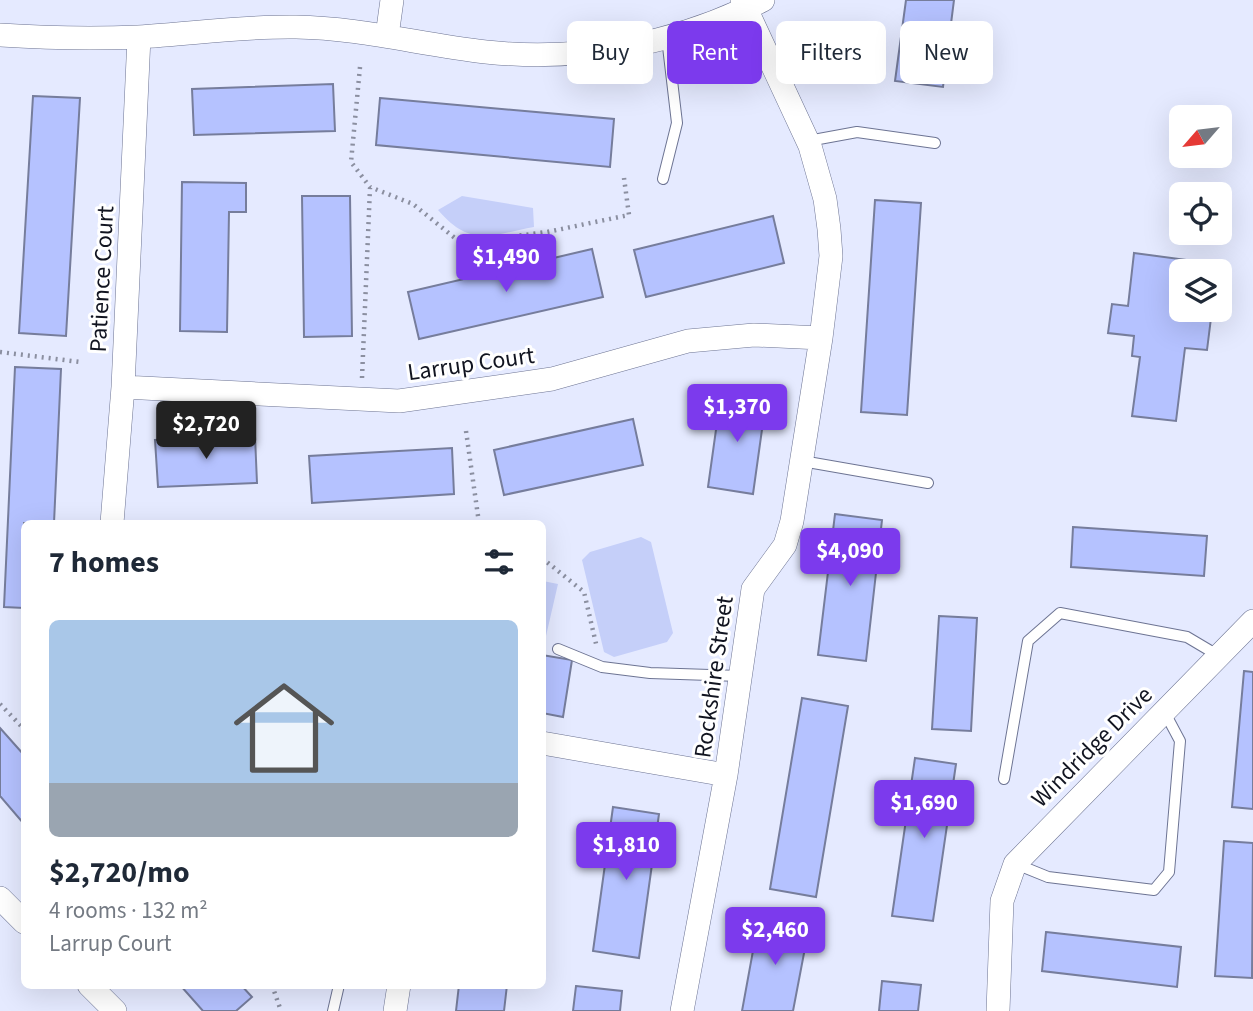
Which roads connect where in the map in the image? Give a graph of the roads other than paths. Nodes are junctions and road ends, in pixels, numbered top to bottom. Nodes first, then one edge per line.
1 (392, 0) edge
2 (750, 3) edge
3 (707, 21) edge
4 (0, 34) edge
5 (387, 36) junction
6 (139, 37) junction
7 (667, 38) edge
8 (672, 84) edge
9 (808, 141) junction
10 (935, 143) dead end
11 (663, 179) dead end
12 (821, 338) junction
13 (123, 387) junction
14 (802, 461) junction
15 (929, 483) dead end
16 (112, 520) edge
17 (1253, 621) edge
18 (558, 649) dead end
19 (1219, 656) junction
20 (740, 676) junction
21 (1164, 711) junction
22 (546, 744) edge
23 (726, 775) junction
24 (1004, 779) dead end
25 (1015, 864) junction
26 (0, 898) edge
27 (21, 919) edge
28 (93, 989) edge
29 (337, 989) edge
30 (398, 989) edge
31 (115, 1011) edge
32 (333, 1011) edge
33 (395, 1011) edge
34 (682, 1011) edge
35 (998, 1011) edge

1 - 5 street
2 - 3 street
2 - 9 street, Rockshire Street
4 - 6 street
5 - 6 street
5 - 7 street
6 - 13 street, Patience Court
8 - 11 lane
9 - 10 lane
9 - 12 street, Rockshire Street
12 - 13 street, Larrup Court
12 - 14 street, Rockshire Street
13 - 16 street, Patience Court
14 - 15 lane
14 - 20 street, Rockshire Street
17 - 19 street, Windridge Drive
18 - 20 lane
19 - 21 street, Windridge Drive
19 - 24 lane
20 - 23 street, Rockshire Street
21 - 25 street, Windridge Drive
21 - 25 lane
22 - 23 street
23 - 34 street, Rockshire Street
25 - 35 street, Windridge Drive
26 - 27 street
28 - 31 street
29 - 32 lane
30 - 33 street

